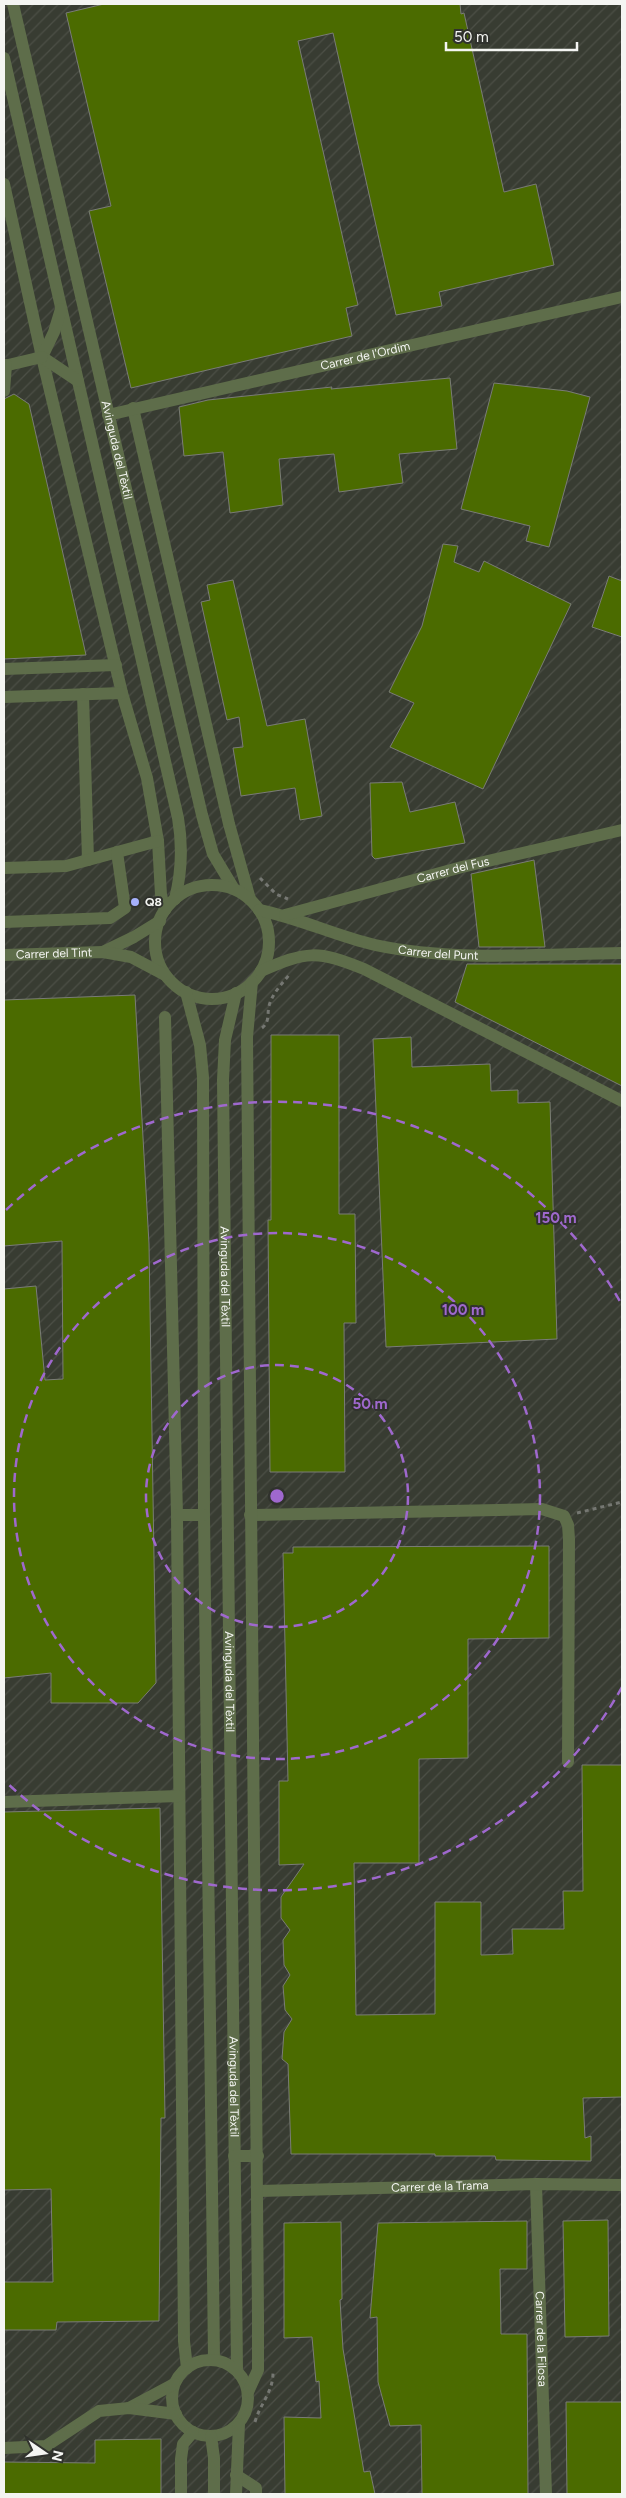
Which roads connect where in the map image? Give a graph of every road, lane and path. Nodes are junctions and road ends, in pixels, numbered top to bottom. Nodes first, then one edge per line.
1 (13, 4) edge
2 (4, 58) edge
3 (4, 184) edge
4 (622, 297) edge
5 (62, 308) junction
6 (42, 357) junction
7 (5, 365) edge
8 (78, 381) junction
9 (4, 391) edge
10 (133, 408) junction
11 (108, 415) junction
12 (116, 665) junction
13 (4, 669) edge
14 (122, 693) junction
15 (83, 694) junction
16 (4, 697) edge
17 (622, 830) edge
18 (158, 841) junction
19 (117, 852) junction
20 (88, 860) junction
21 (4, 868) edge
22 (234, 889) junction
23 (175, 899) junction
24 (250, 899) junction
25 (259, 910) junction
26 (163, 915) junction
27 (285, 915) junction
28 (4, 922) edge
29 (103, 952) junction
30 (622, 953) edge
31 (4, 956) edge
32 (261, 971) junction
33 (168, 977) junction
34 (252, 982) junction
35 (186, 992) junction
36 (236, 993) junction
37 (165, 1017) dead end
38 (622, 1100) edge
39 (622, 1502) edge
40 (176, 1515) junction
41 (204, 1515) junction
42 (250, 1515) junction
43 (564, 1516) junction
44 (568, 1762) dead end
45 (179, 1796) junction
46 (4, 1802) edge
47 (234, 2156) junction
48 (258, 2156) junction
49 (536, 2184) junction
50 (622, 2185) edge
51 (258, 2191) junction
52 (214, 2359) junction
53 (187, 2368) junction
54 (237, 2370) junction
55 (174, 2384) junction
56 (248, 2392) junction
57 (129, 2408) junction
58 (176, 2414) junction
59 (239, 2424) junction
60 (193, 2432) junction
61 (210, 2436) junction
62 (4, 2448) edge
63 (236, 2475) junction
64 (181, 2494) edge
65 (214, 2494) edge
66 (236, 2494) edge
67 (256, 2494) edge
68 (546, 2494) edge

1 - 11 street, Avinguda del Tèxtil
2 - 5 street, Avinguda del Tèxtil
3 - 6 street
4 - 10 street, Carrer de l'Ordim
5 - 6 street
5 - 8 street, Avinguda del Tèxtil
6 - 7 street
6 - 8 street
6 - 12 street
7 - 9 street
8 - 23 street, Avinguda del Tèxtil
10 - 11 street, Carrer de l'Ordim
10 - 24 street
11 - 22 street, Avinguda del Tèxtil
12 - 13 street
12 - 14 street
14 - 15 street
14 - 18 street
15 - 16 street
15 - 20 street
17 - 27 street, Carrer del Fus
18 - 19 street
18 - 26 street
19 - 20 street
19 - 28 street
20 - 21 street
22 - 23 street
22 - 24 street
23 - 26 street
24 - 25 street
25 - 27 street, Carrer del Punt
25 - 32 street
26 - 29 street
26 - 33 street
27 - 30 street, Carrer del Punt
29 - 31 street, Carrer del Tint
29 - 33 street
32 - 34 street
32 - 38 street
33 - 35 street
34 - 36 street
34 - 42 street
35 - 36 street
35 - 41 street, Avinguda del Tèxtil
36 - 47 street, Avinguda del Tèxtil
37 - 40 street
39 - 43 path
40 - 41 street
40 - 45 street
41 - 52 street, Avinguda del Tèxtil
42 - 43 street
42 - 48 street
43 - 44 street
45 - 46 street
45 - 53 street
47 - 48 street
47 - 54 street, Avinguda del Tèxtil
48 - 51 street
49 - 50 street, Carrer de la Trama
49 - 51 street, Carrer de la Trama
49 - 68 street, Carrer de la Filosa
51 - 56 street
52 - 53 street
52 - 54 street
53 - 55 street
54 - 56 street
55 - 57 street
55 - 58 street
56 - 59 street
57 - 58 street
57 - 62 street
58 - 60 street
59 - 61 street
59 - 63 street
60 - 61 street
60 - 64 street
61 - 65 street
63 - 66 street
63 - 67 street

